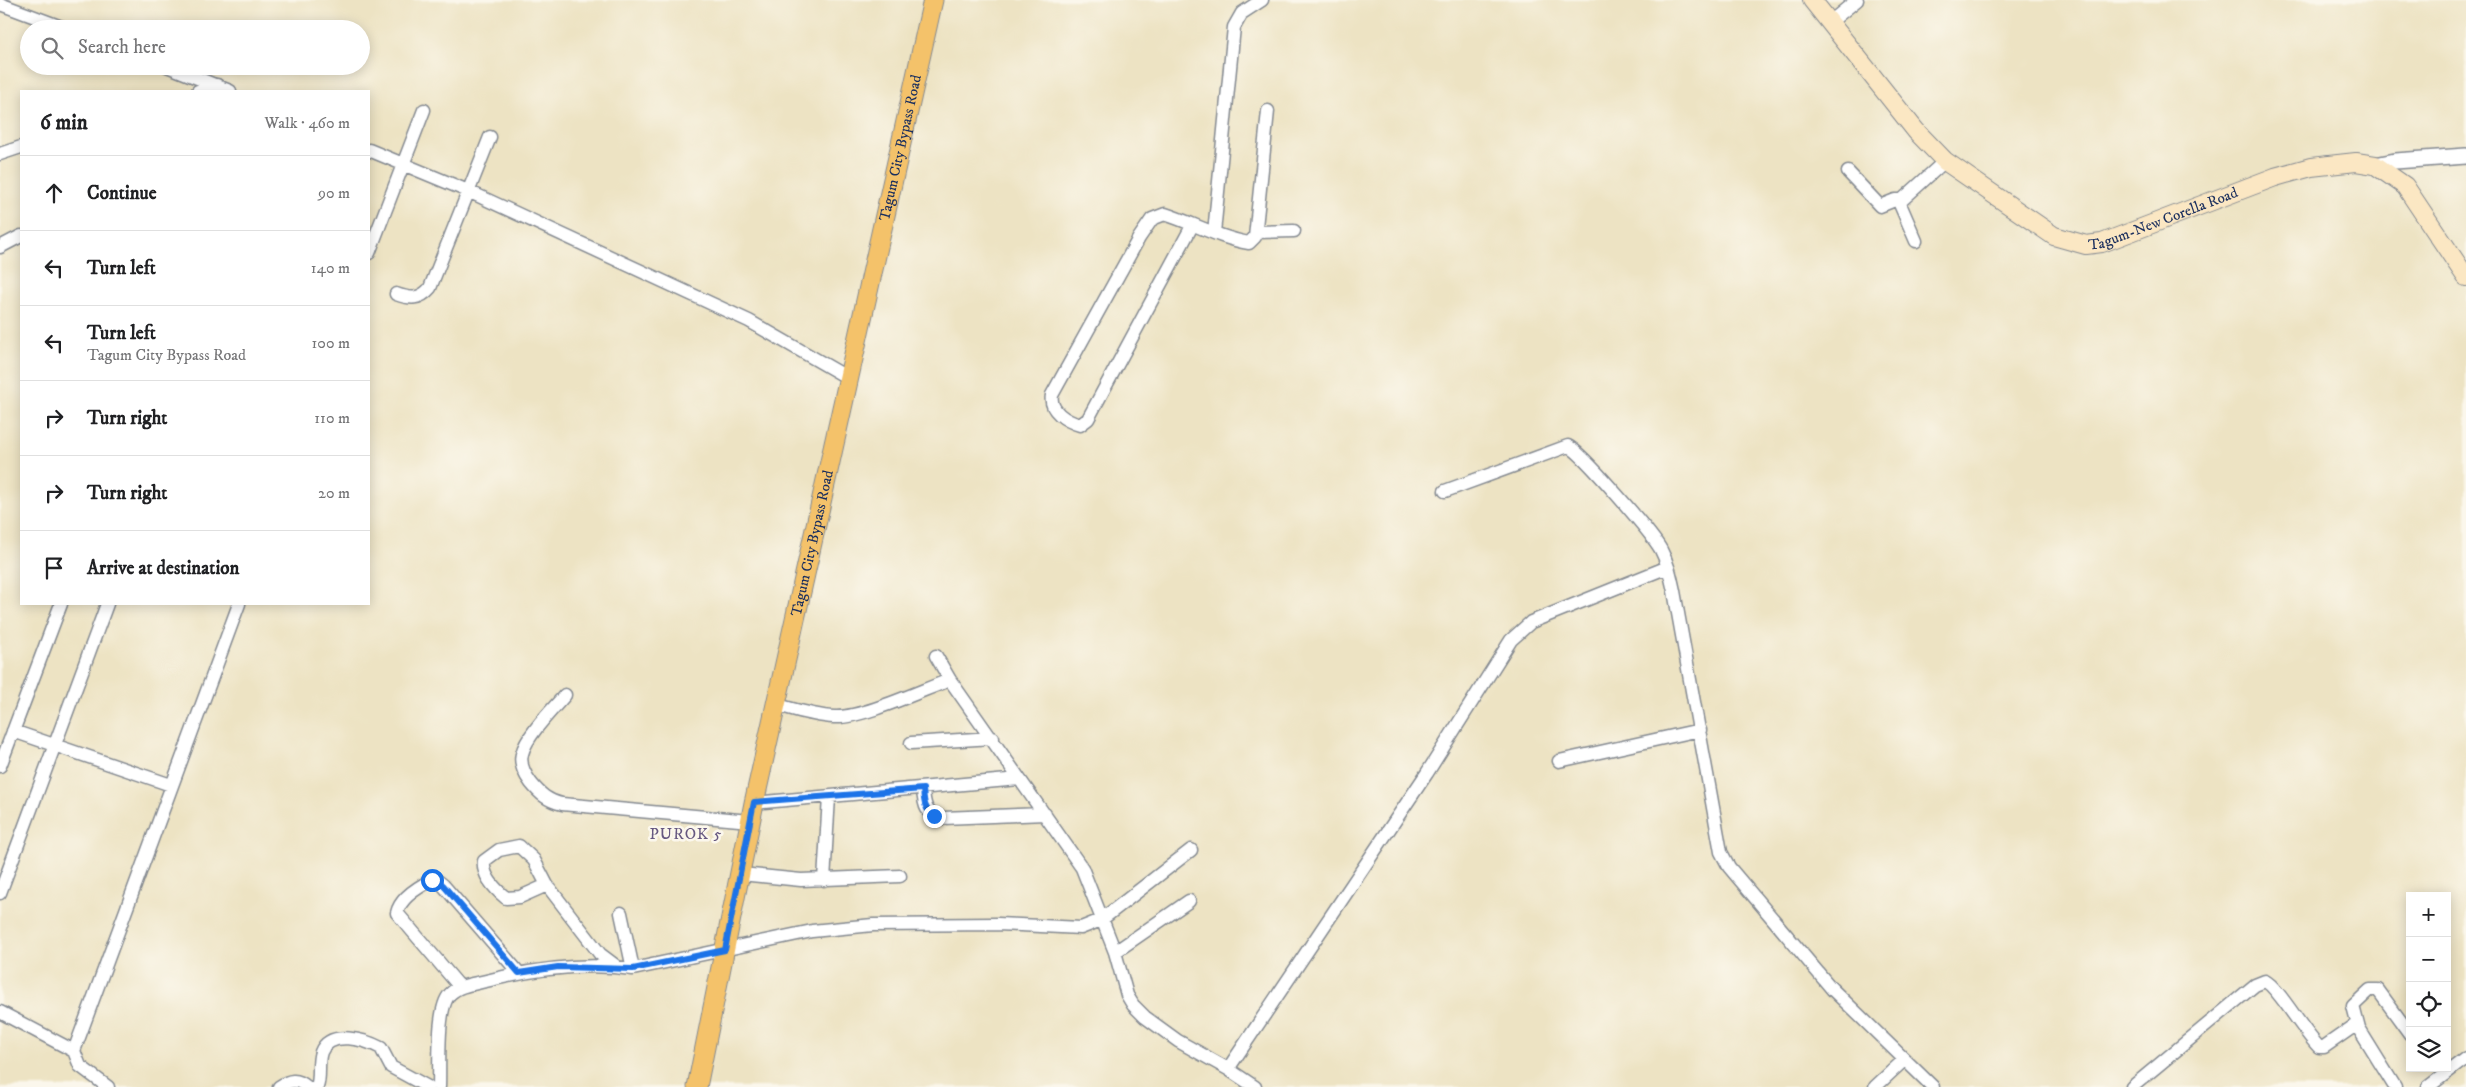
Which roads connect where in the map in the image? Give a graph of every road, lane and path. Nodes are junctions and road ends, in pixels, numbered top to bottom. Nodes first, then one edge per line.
1 (933, 0) edge
2 (1262, 0) edge
3 (1812, 0) edge
4 (1857, 0) edge
5 (0, 4) edge
6 (43, 20) edge
7 (1829, 22) junction
8 (190, 75) edge
9 (217, 85) junction
10 (201, 90) edge
11 (228, 90) edge
12 (424, 110) dead end
13 (1268, 110) dead end
14 (490, 137) dead end
15 (20, 147) edge
16 (370, 150) edge
17 (0, 154) edge
18 (2466, 156) edge
19 (1945, 161) junction
20 (402, 163) junction
21 (2375, 165) junction
22 (1848, 172) dead end
23 (468, 191) junction
24 (1902, 200) junction
25 (1192, 226) junction
26 (1294, 231) dead end
27 (1257, 232) junction
28 (1214, 233) junction
29 (20, 237) edge
30 (1916, 241) dead end
31 (0, 247) edge
32 (370, 249) edge
33 (2466, 277) edge
34 (396, 294) dead end
35 (850, 379) junction
36 (1446, 491) dead end
37 (1668, 567) junction
38 (60, 605) edge
39 (107, 605) edge
40 (239, 605) edge
41 (936, 656) dead end
42 (950, 680) junction
43 (565, 695) dead end
44 (778, 705) junction
45 (13, 730) junction
46 (1700, 730) junction
47 (993, 738) junction
48 (911, 743) dead end
49 (54, 746) junction
50 (1559, 761) dead end
51 (0, 766) edge
52 (1019, 779) junction
53 (171, 785) junction
54 (923, 789) junction
55 (829, 796) junction
56 (754, 802) junction
57 (1045, 814) junction
58 (750, 821) junction
59 (1191, 850) dead end
60 (741, 874) junction
61 (900, 876) dead end
62 (824, 880) junction
63 (547, 885) junction
64 (0, 893) edge
65 (1189, 901) dead end
66 (621, 913) dead end
67 (1102, 920) junction
68 (725, 950) junction
69 (1115, 952) junction
70 (616, 966) junction
71 (633, 969) junction
72 (519, 973) junction
73 (460, 987) junction
74 (0, 1012) edge
75 (2357, 1024) junction
76 (2406, 1028) edge
77 (74, 1051) junction
78 (2466, 1058) edge
79 (1904, 1060) junction
80 (2451, 1065) edge
81 (1228, 1069) junction
82 (2436, 1072) edge
83 (108, 1087) edge
84 (279, 1087) edge
85 (307, 1087) edge
86 (317, 1087) edge
87 (428, 1087) edge
88 (439, 1087) edge
89 (698, 1087) edge
90 (1255, 1087) edge
91 (1875, 1087) edge
92 (1933, 1087) edge
93 (2132, 1087) edge
94 (2395, 1087) edge
95 (2428, 1087) edge

1 - 35 main road, Tagum City Bypass Road
2 - 28 street
3 - 7 main road, Tagum-New Corella Road
4 - 7 street
5 - 6 street
7 - 19 main road, Tagum-New Corella Road
8 - 9 street
9 - 10 street
9 - 11 street
12 - 20 street
13 - 27 street
14 - 23 street
15 - 17 street
16 - 20 street
18 - 21 street
19 - 21 main road, Tagum-New Corella Road
19 - 24 street
20 - 23 street
20 - 32 street
21 - 33 main road, Tagum-New Corella Road
22 - 24 street
23 - 34 street
23 - 35 street
24 - 30 street
25 - 25 street
25 - 28 street
26 - 27 street
27 - 28 street
29 - 31 street
35 - 44 main road, Tagum City Bypass Road
36 - 37 street
37 - 46 street
37 - 81 street
38 - 45 street
39 - 49 street
40 - 53 street
41 - 42 street
42 - 44 street
42 - 47 street
43 - 58 street
44 - 56 main road, Tagum City Bypass Road
45 - 49 street
45 - 51 street
46 - 50 street
46 - 79 street
47 - 48 street
47 - 52 street
49 - 53 street
49 - 64 street
52 - 54 street
52 - 57 street
53 - 77 street
54 - 55 street
54 - 57 street
55 - 56 street
55 - 62 street
56 - 58 main road, Tagum City Bypass Road
57 - 67 street
58 - 60 main road, Tagum City Bypass Road
59 - 67 street
60 - 62 street
60 - 68 main road, Tagum City Bypass Road
61 - 62 street
63 - 63 street
63 - 70 street
65 - 69 street
66 - 71 street
67 - 68 street
67 - 69 street
68 - 71 street
68 - 89 main road, Tagum City Bypass Road
69 - 81 street
70 - 71 street
70 - 72 street
72 - 73 street
72 - 73 street
73 - 88 street
74 - 77 street
75 - 76 street
75 - 93 street
75 - 94 street
77 - 83 street
78 - 80 street
79 - 91 street
79 - 92 street
81 - 90 street
82 - 95 street
84 - 85 street
86 - 87 street

